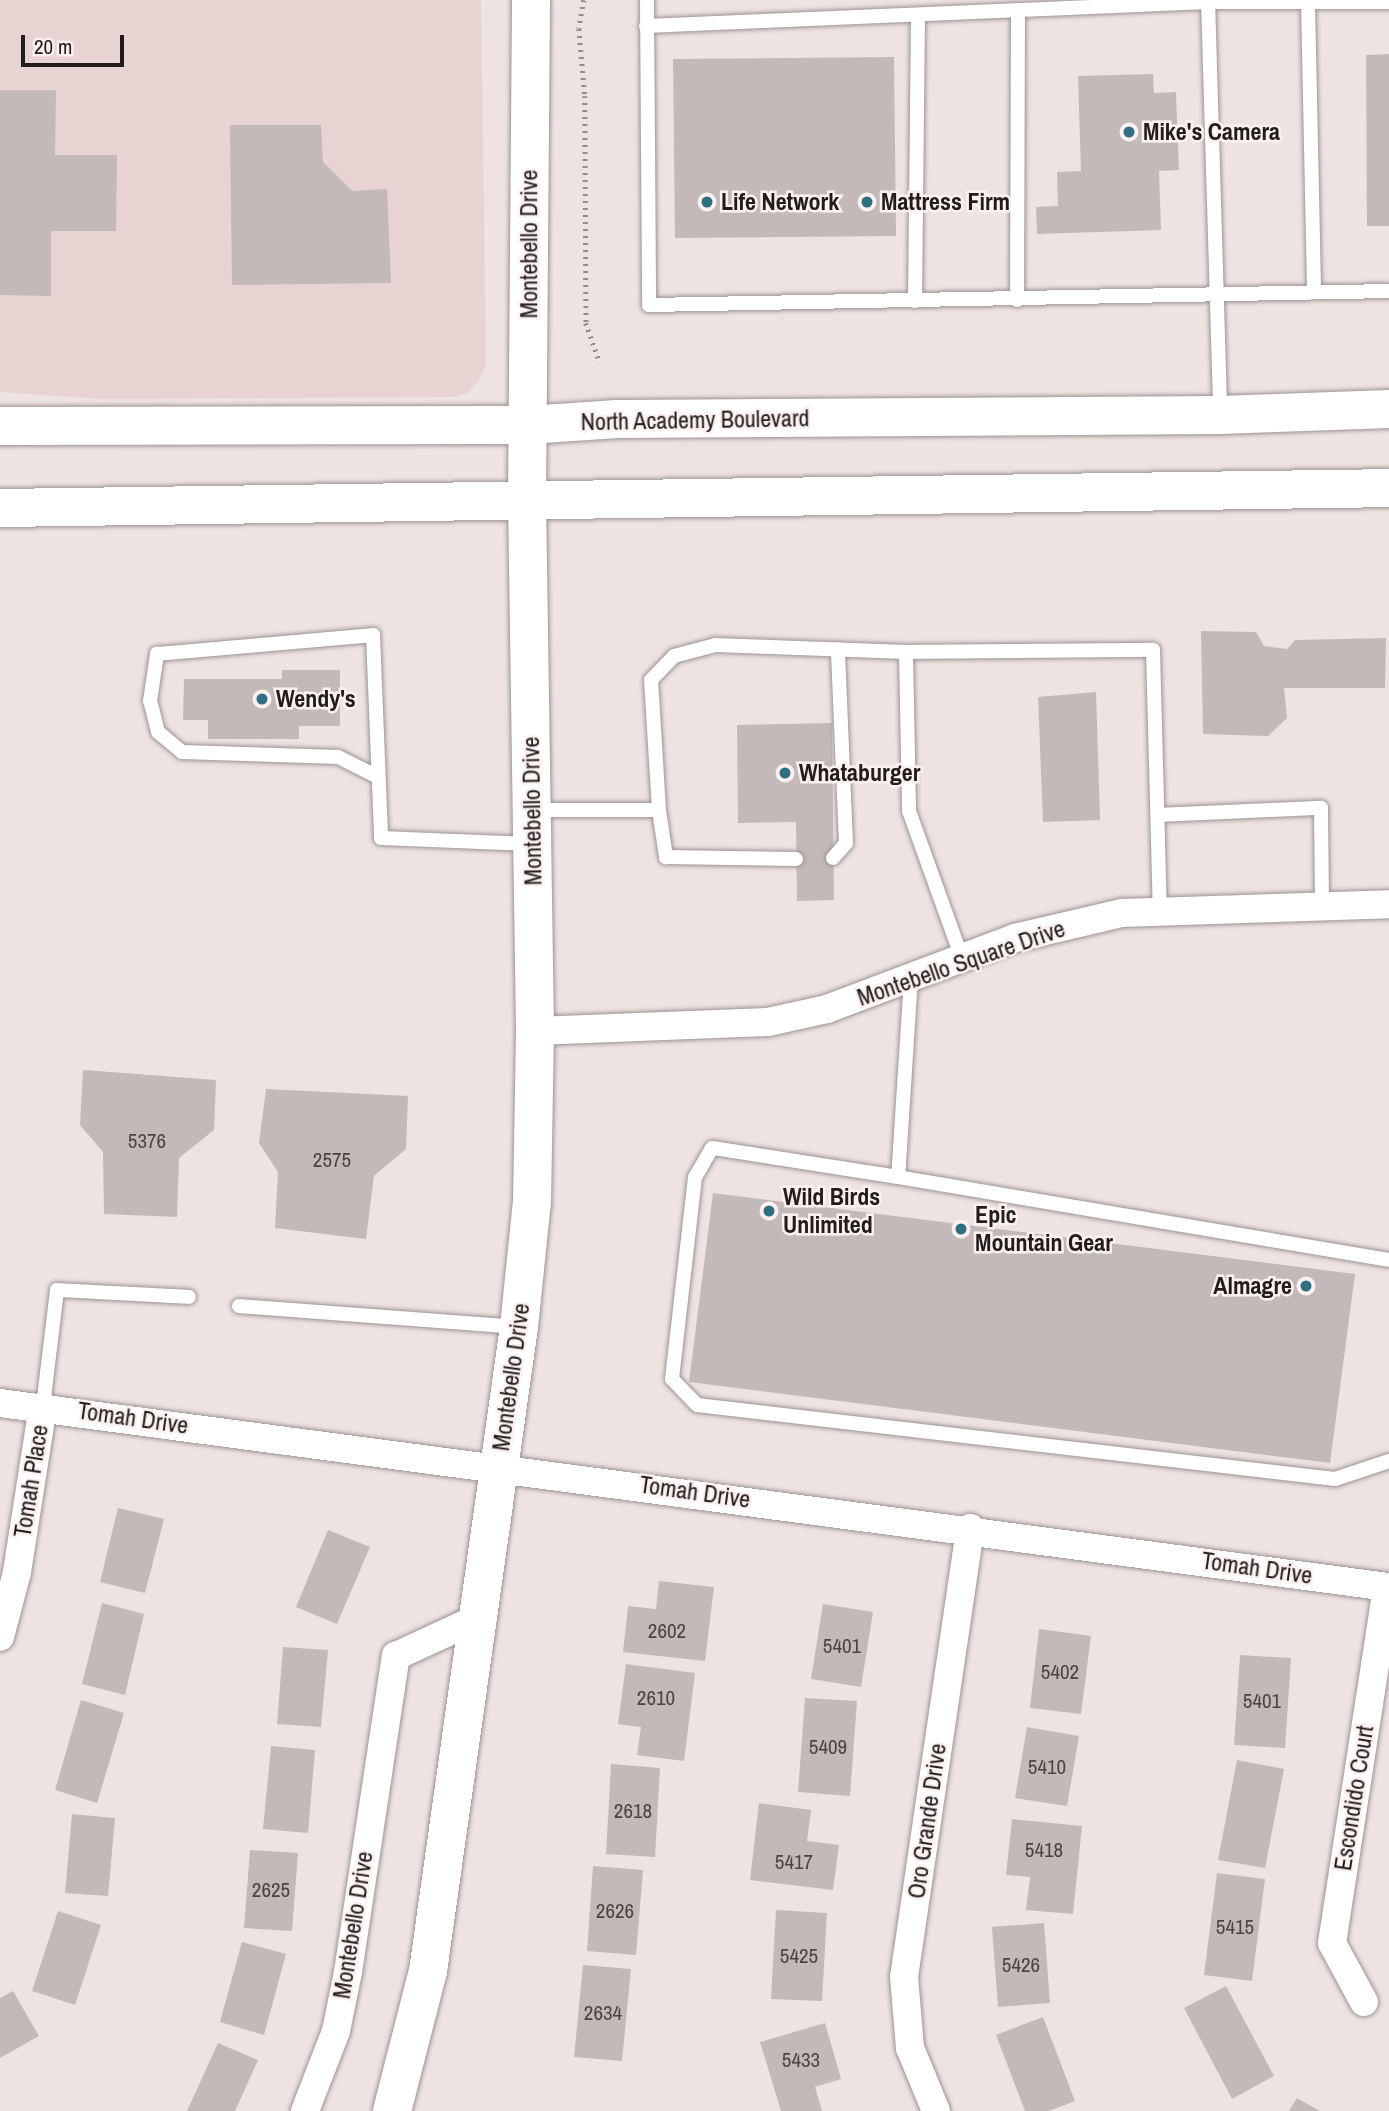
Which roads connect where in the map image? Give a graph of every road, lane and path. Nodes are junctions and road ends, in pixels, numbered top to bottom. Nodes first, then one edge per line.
1 (531, 0) edge
2 (584, 0) edge
3 (647, 0) edge
4 (1208, 1) edge
5 (1308, 2) junction
6 (1389, 2) edge
7 (1018, 10) junction
8 (918, 15) junction
9 (646, 26) junction
10 (1389, 291) edge
11 (1219, 292) junction
12 (1314, 292) junction
13 (1017, 300) junction
14 (915, 301) junction
15 (600, 363) dead end
16 (1389, 409) edge
17 (1220, 415) junction
18 (528, 425) junction
19 (0, 426) edge
20 (1389, 488) edge
21 (527, 500) junction
22 (0, 508) edge
23 (838, 649) junction
24 (906, 652) junction
25 (378, 777) junction
26 (659, 810) junction
27 (1158, 815) junction
28 (532, 827) junction
29 (834, 858) dead end
30 (796, 859) dead end
31 (1389, 904) edge
32 (1322, 906) junction
33 (1160, 912) junction
34 (962, 958) junction
35 (911, 978) junction
36 (535, 1031) junction
37 (898, 1177) junction
38 (1389, 1260) edge
39 (189, 1297) dead end
40 (239, 1306) dead end
41 (519, 1327) junction
42 (0, 1403) edge
43 (43, 1406) junction
44 (1389, 1461) edge
45 (497, 1466) junction
46 (970, 1528) junction
47 (1388, 1587) edge
48 (476, 1619) junction
49 (0, 1637) edge
50 (1364, 2002) dead end
51 (305, 2111) edge
52 (392, 2111) edge
53 (936, 2111) edge

1 - 18 main road, Montebello Drive
2 - 15 path
3 - 9 lane
4 - 5 lane
4 - 7 lane
4 - 11 lane
5 - 6 lane
5 - 12 lane
7 - 8 lane
7 - 13 lane
8 - 9 lane
8 - 14 lane
9 - 14 lane
10 - 12 lane
11 - 12 lane
11 - 13 lane
11 - 17 lane
13 - 14 lane
16 - 17 main road, North Academy Boulevard
17 - 18 main road, North Academy Boulevard
18 - 19 main road, North Academy Boulevard
18 - 21 main road, Montebello Drive
20 - 21 main road
21 - 22 main road
21 - 28 main road, Montebello Drive
23 - 24 lane
23 - 26 lane
23 - 29 lane
24 - 27 lane
24 - 34 lane
25 - 25 lane
25 - 28 lane
26 - 28 lane
26 - 30 lane
27 - 32 lane
27 - 33 lane
28 - 36 main road, Montebello Drive
31 - 32 street, Montebello Square Drive
32 - 33 street, Montebello Square Drive
33 - 34 street, Montebello Square Drive
34 - 35 street, Montebello Square Drive
35 - 36 street, Montebello Square Drive
35 - 37 lane
36 - 41 main road, Montebello Drive
37 - 38 lane
37 - 44 lane
39 - 43 lane
40 - 41 lane
41 - 45 main road, Montebello Drive
42 - 43 street, Tomah Drive
43 - 45 street, Tomah Drive
43 - 49 street, Tomah Place
45 - 46 street, Tomah Drive
45 - 48 main road, Montebello Drive
46 - 47 street, Tomah Drive
46 - 53 street, Oro Grande Drive
47 - 50 street, Escondido Court
48 - 51 street, Montebello Drive
48 - 52 main road, Montebello Drive

